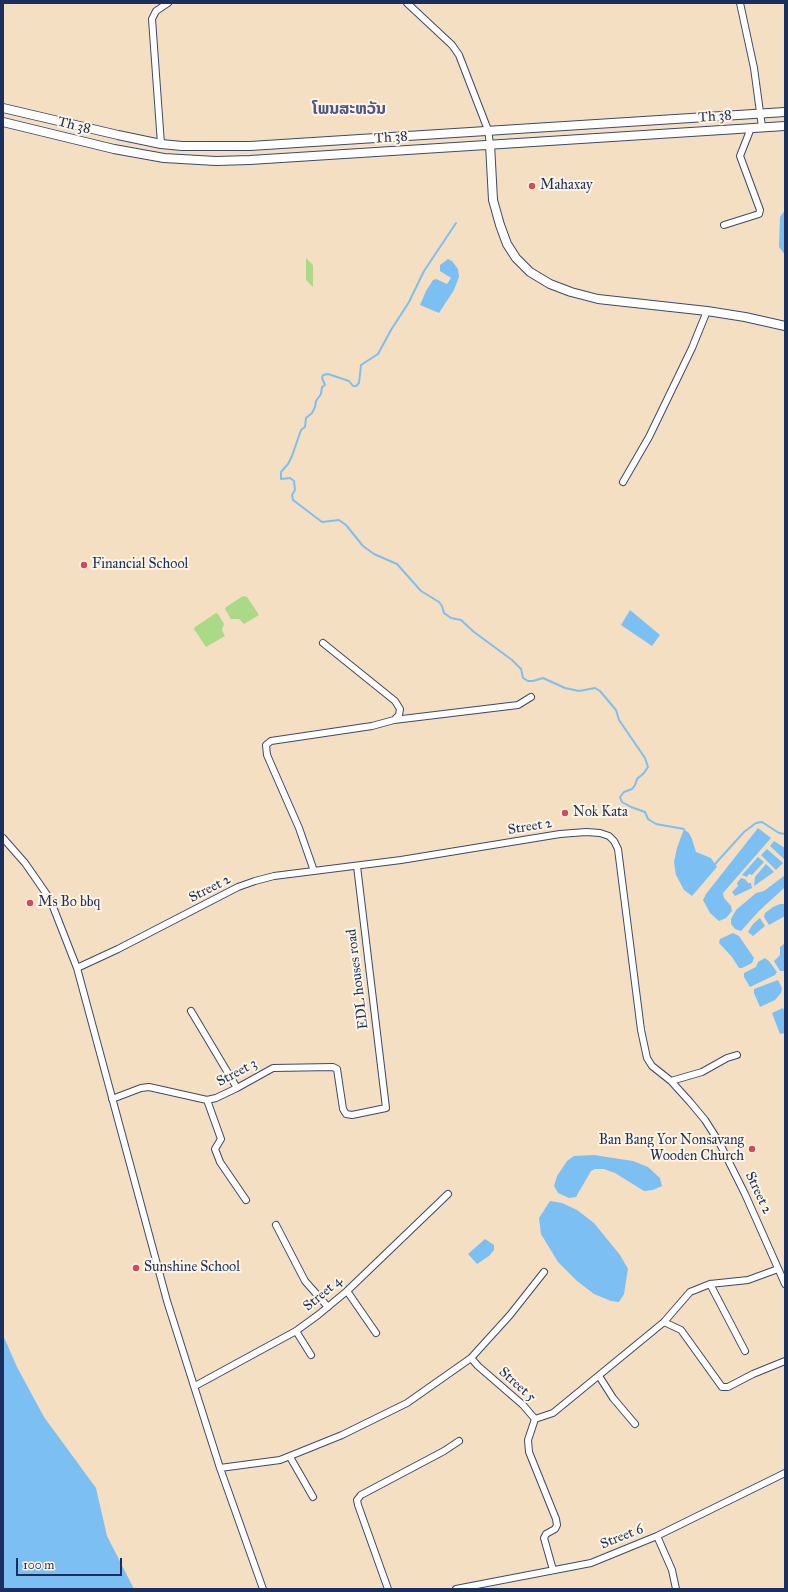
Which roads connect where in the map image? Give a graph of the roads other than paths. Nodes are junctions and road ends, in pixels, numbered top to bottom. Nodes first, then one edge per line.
1 (168, 3) edge
2 (407, 3) edge
3 (740, 3) edge
4 (3, 108) edge
5 (785, 112) edge
6 (760, 113) junction
7 (3, 122) edge
8 (785, 126) edge
9 (762, 127) junction
10 (751, 128) junction
11 (488, 130) junction
12 (161, 144) junction
13 (490, 144) junction
14 (182, 146) junction
15 (180, 160) junction
16 (724, 225) dead end
17 (707, 311) junction
18 (785, 326) edge
19 (623, 482) dead end
20 (323, 643) dead end
21 (531, 697) dead end
22 (394, 720) junction
23 (3, 838) edge
24 (357, 866) junction
25 (314, 870) junction
26 (78, 968) junction
27 (192, 1011) dead end
28 (737, 1055) dead end
29 (671, 1081) junction
30 (236, 1088) junction
31 (112, 1099) junction
32 (208, 1100) junction
33 (386, 1108) joint
34 (448, 1194) dead end
35 (246, 1200) dead end
36 (276, 1225) dead end
37 (778, 1269) junction
38 (544, 1272) dead end
39 (710, 1284) junction
40 (785, 1284) edge
41 (347, 1291) junction
42 (328, 1307) junction
43 (664, 1322) junction
44 (296, 1330) junction
45 (376, 1333) dead end
46 (745, 1351) dead end
47 (311, 1355) dead end
48 (471, 1358) junction
49 (785, 1361) edge
50 (599, 1376) junction
51 (195, 1386) junction
52 (536, 1419) junction
53 (635, 1424) dead end
54 (459, 1441) dead end
55 (290, 1456) junction
56 (220, 1468) junction
57 (785, 1473) edge
58 (313, 1497) dead end
59 (657, 1536) junction
60 (553, 1570) junction
61 (263, 1589) edge
62 (388, 1589) edge
63 (456, 1589) edge
64 (676, 1589) edge

1 - 12 street
2 - 11 street
3 - 6 street
4 - 12 street, Th 38
5 - 6 street, Th 38
6 - 9 street
6 - 11 street, Th 38
7 - 15 street, Th 38
8 - 9 street, Th 38
9 - 10 street, Th 38
10 - 13 street, Th 38
10 - 16 street
11 - 13 street
11 - 14 street, Th 38
12 - 14 street, Th 38
13 - 15 street, Th 38
13 - 17 street
14 - 15 street
17 - 18 street
17 - 19 street
20 - 22 street
21 - 22 street
22 - 25 street
23 - 26 street
24 - 25 street, Street 2
24 - 29 street, Street 2
24 - 33 street, EDL houses road
25 - 26 street, Street 2
26 - 31 street
27 - 30 street
28 - 29 street
29 - 37 street, Street 2
30 - 32 street, Street 3
30 - 33 street, Street 3
31 - 32 street, Street 3
31 - 51 street
32 - 35 street
34 - 41 street, Street 4
36 - 42 street
37 - 39 street, Street 5
37 - 40 street, Street 2
38 - 48 street
39 - 43 street, Street 5
39 - 46 street
41 - 42 street, Street 4
41 - 45 street
42 - 44 street, Street 4
43 - 49 street
43 - 50 street, Street 5
44 - 47 street
44 - 51 street, Street 4
48 - 52 street, Street 5
48 - 55 street
50 - 52 street, Street 5
50 - 53 street
51 - 56 street
52 - 60 street
54 - 62 street
55 - 56 street
55 - 58 street
56 - 61 street
57 - 59 street, Street 6
59 - 60 street, Street 6
59 - 64 street
60 - 63 street, Street 6

